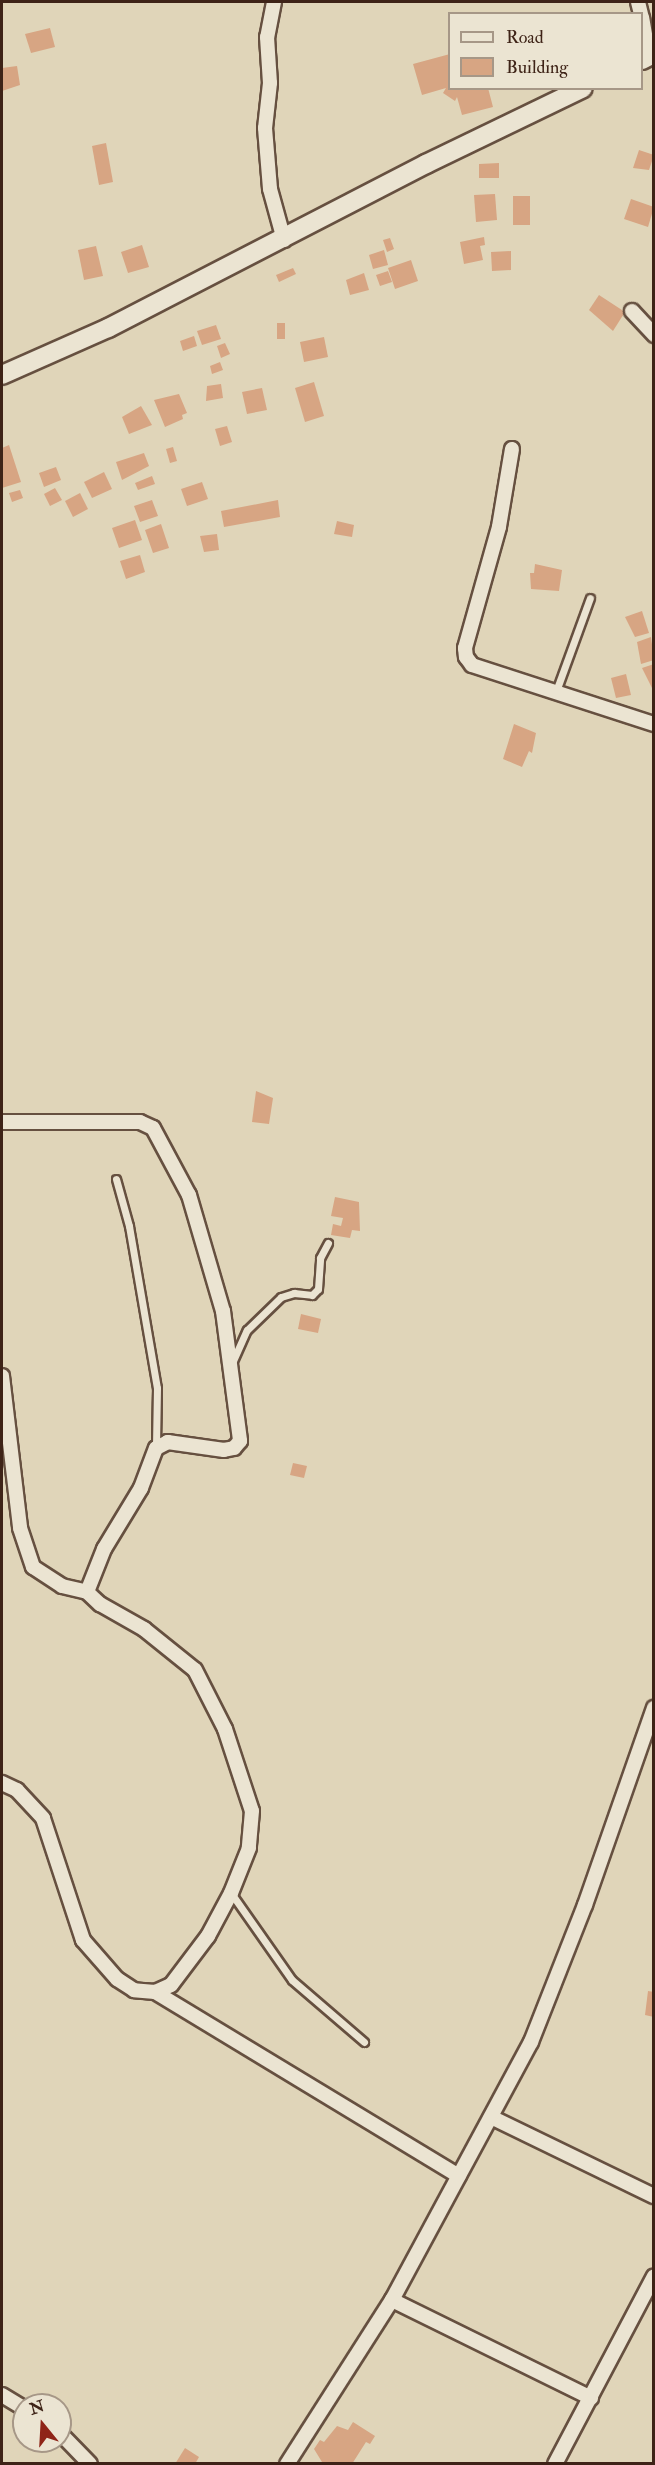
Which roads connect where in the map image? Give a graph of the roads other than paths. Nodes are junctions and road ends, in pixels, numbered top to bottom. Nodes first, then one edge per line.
1 (274, 2) edge
2 (643, 27) edge
3 (648, 57) edge
4 (579, 90) edge
5 (284, 240) junction
6 (632, 311) dead end
7 (654, 334) edge
8 (2, 375) edge
9 (512, 449) dead end
10 (590, 598) dead end
11 (555, 694) junction
12 (654, 724) edge
13 (2, 1122) edge
14 (116, 1179) dead end
15 (328, 1243) dead end
16 (232, 1363) junction
17 (2, 1376) edge
18 (156, 1448) junction
19 (87, 1592) junction
20 (654, 1708) edge
21 (2, 1783) edge
22 (231, 1893) junction
23 (155, 1992) junction
24 (364, 2042) dead end
25 (490, 2117) junction
26 (459, 2176) junction
27 (654, 2196) edge
28 (654, 2276) edge
29 (392, 2300) junction
30 (591, 2398) junction
31 (72, 2445) edge
32 (90, 2463) edge
33 (287, 2463) edge
34 (555, 2463) edge

1 - 5 street
2 - 3 street
4 - 5 street
5 - 8 street
6 - 7 street
9 - 11 street
10 - 11 lane
11 - 12 street
13 - 16 street
14 - 18 lane
15 - 16 lane
16 - 18 street
17 - 19 street
18 - 19 street
19 - 22 street
20 - 25 street
21 - 23 street
22 - 23 street
22 - 24 lane
23 - 26 street
25 - 26 street
25 - 27 street
26 - 29 street
28 - 30 street
29 - 30 street
29 - 33 street
30 - 34 street
31 - 32 street

